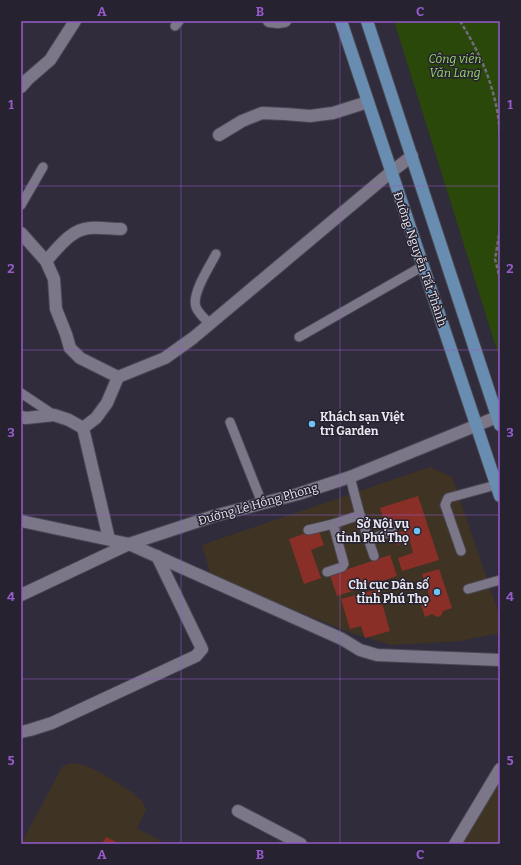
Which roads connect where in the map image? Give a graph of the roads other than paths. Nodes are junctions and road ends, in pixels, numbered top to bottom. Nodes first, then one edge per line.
1 (75, 21) edge
2 (269, 21) edge
3 (285, 21) edge
4 (341, 21) edge
5 (367, 21) edge
6 (21, 87) edge
7 (368, 102) junction
8 (219, 135) dead end
9 (412, 156) junction
10 (43, 167) dead end
11 (391, 172) junction
12 (21, 205) edge
13 (121, 229) dead end
14 (21, 233) edge
15 (216, 254) dead end
16 (46, 261) junction
17 (422, 266) junction
18 (210, 324) junction
19 (299, 337) dead end
20 (118, 377) junction
21 (21, 393) edge
22 (54, 415) junction
23 (21, 417) edge
24 (499, 421) edge
25 (230, 422) dead end
26 (476, 425) junction
27 (83, 428) junction
28 (350, 477) junction
29 (498, 490) edge
30 (262, 503) junction
31 (360, 515) junction
32 (21, 521) edge
33 (333, 524) junction
34 (308, 530) dead end
35 (392, 531) dead end
36 (109, 539) junction
37 (369, 540) junction
38 (129, 544) junction
39 (461, 551) dead end
40 (157, 556) junction
41 (374, 556) dead end
42 (327, 572) dead end
43 (500, 580) edge
44 (468, 589) dead end
45 (21, 595) edge
46 (500, 660) edge
47 (21, 732) edge
48 (500, 769) edge
49 (238, 811) dead end
50 (297, 843) edge
51 (455, 844) edge

1 - 6 street
2 - 3 street
4 - 7 main road, Đường Nguyễn Tất Thành
5 - 9 main road, Đường Nguyễn Tất Thành
7 - 8 street
7 - 11 main road, Đường Nguyễn Tất Thành
9 - 11 street
9 - 24 main road, Đường Nguyễn Tất Thành
10 - 12 lane
11 - 17 main road, Đường Nguyễn Tất Thành
11 - 18 street
13 - 16 street
14 - 16 street
15 - 18 lane
16 - 20 street
17 - 19 lane
17 - 26 main road, Đường Nguyễn Tất Thành
18 - 20 street
20 - 27 street
21 - 22 lane
22 - 23 street
22 - 27 street
24 - 26 street, Đường Lê Hồng Phong
25 - 30 lane
26 - 28 street, Đường Lê Hồng Phong
26 - 29 main road, Đường Nguyễn Tất Thành
27 - 36 street
28 - 30 street, Đường Lê Hồng Phong
28 - 31 lane
29 - 39 lane
30 - 38 street, Đường Lê Hồng Phong
31 - 33 lane
31 - 37 lane
32 - 36 street
33 - 34 lane
33 - 42 lane
35 - 37 lane
36 - 38 street
37 - 41 lane
38 - 40 street
38 - 45 street, Đường Lê Hồng Phong
40 - 46 street
40 - 47 street
43 - 44 lane
48 - 51 street
49 - 50 street

